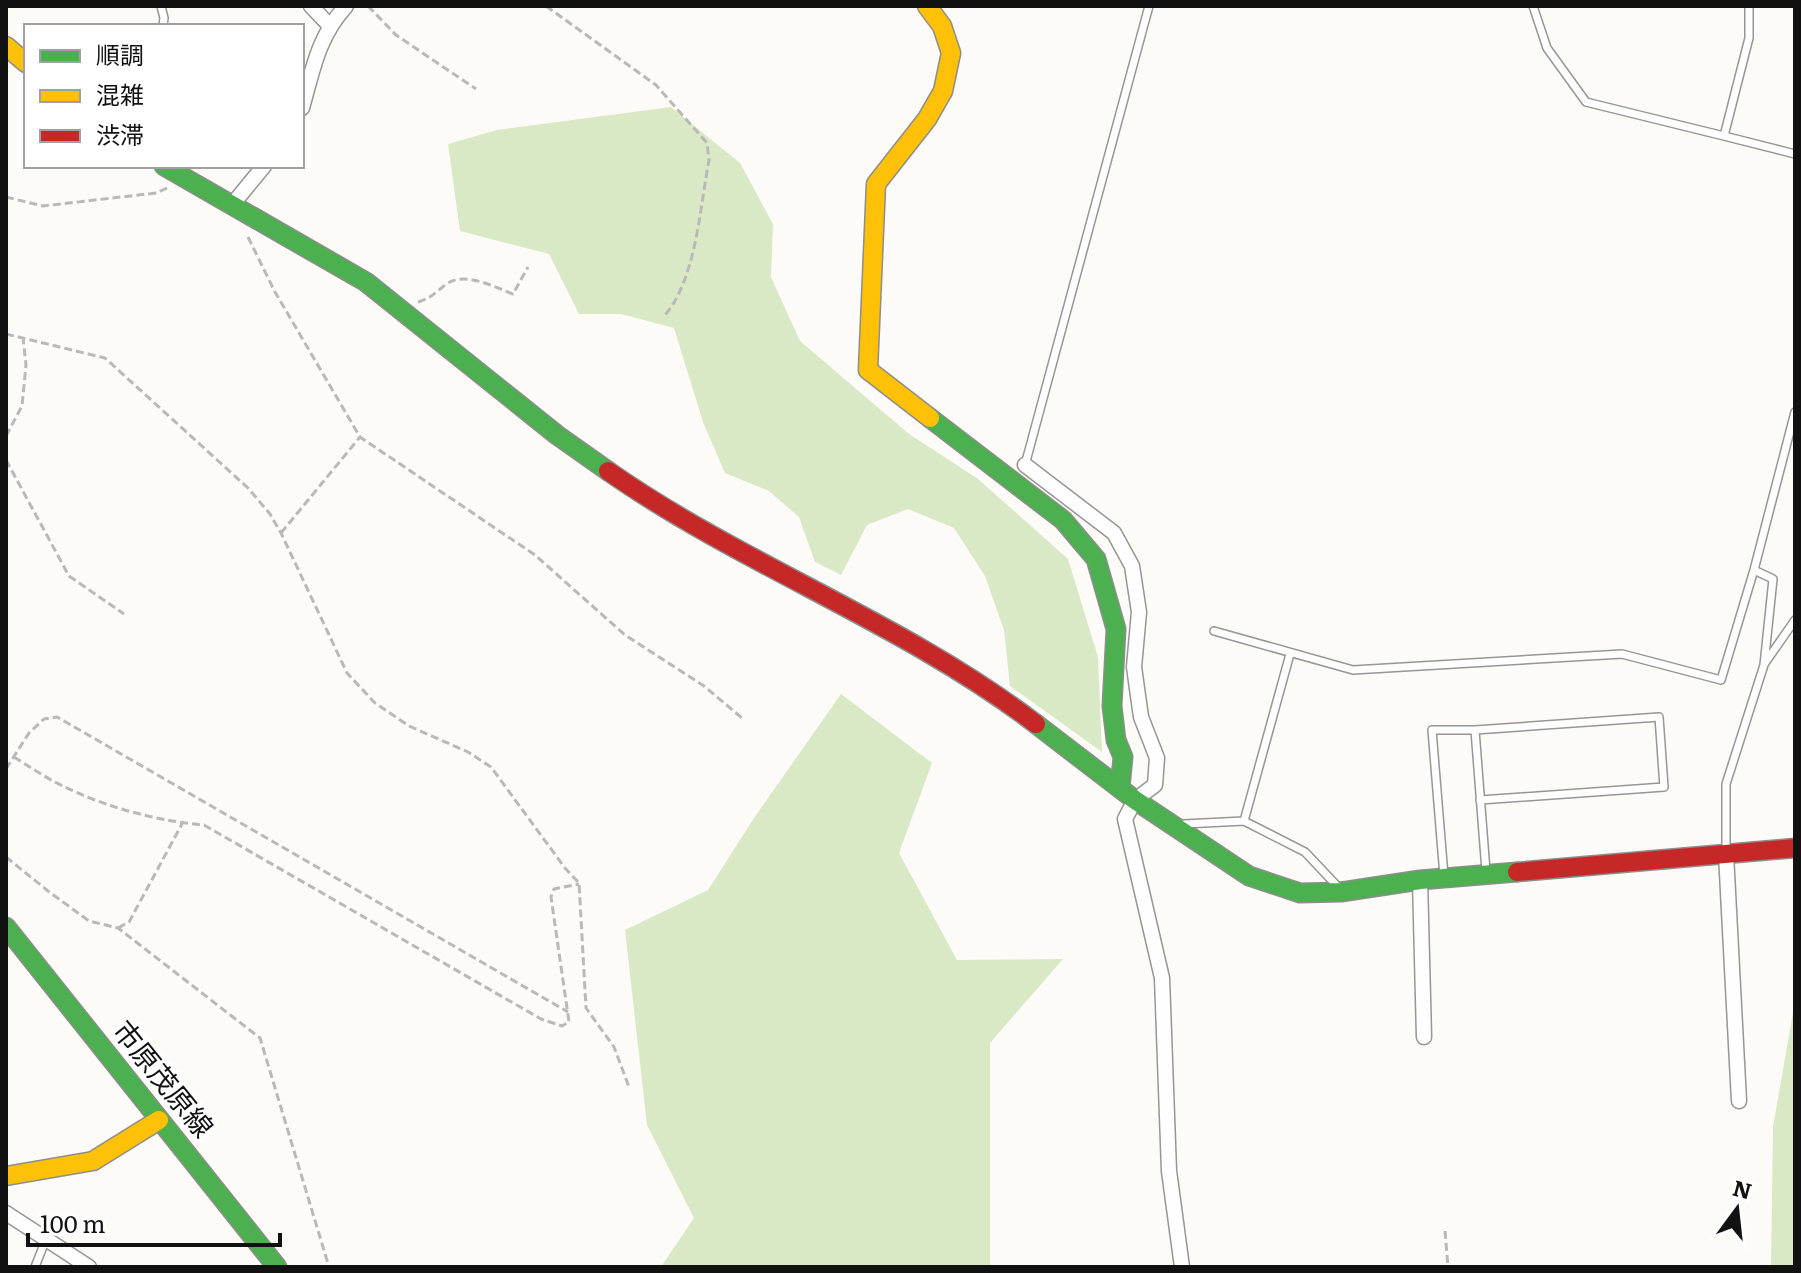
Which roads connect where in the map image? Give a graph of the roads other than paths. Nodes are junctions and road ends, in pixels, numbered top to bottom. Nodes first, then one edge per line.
1 (311, 6) edge
2 (346, 6) edge
3 (927, 6) edge
4 (1149, 6) edge
5 (1533, 6) edge
6 (1749, 6) edge
7 (329, 25) junction
8 (6, 46) edge
9 (24, 61) edge
10 (304, 101) edge
11 (1724, 136) junction
12 (1795, 154) edge
13 (167, 168) edge
14 (262, 168) edge
15 (232, 205) junction
16 (1795, 412) edge
17 (1025, 465) joint
18 (1754, 570) junction
19 (1795, 620) edge
20 (1214, 631) dead end
21 (1290, 654) junction
22 (1764, 665) junction
23 (1475, 730) junction
24 (1120, 788) junction
25 (1135, 800) junction
26 (1480, 800) junction
27 (1244, 821) junction
28 (1176, 825) junction
29 (1795, 848) edge
30 (1726, 854) junction
31 (1486, 875) junction
32 (1444, 878) junction
33 (1420, 880) junction
34 (1341, 892) junction
35 (6, 927) edge
36 (1424, 1037) dead end
37 (1739, 1101) dead end
38 (159, 1120) junction
39 (6, 1176) edge
40 (6, 1213) edge
41 (46, 1239) junction
42 (35, 1267) edge
43 (89, 1267) edge
44 (277, 1267) edge
45 (1182, 1267) edge

1 - 7 street
2 - 7 street
3 - 24 street
4 - 17 lane
5 - 11 lane
6 - 11 lane
7 - 10 street
8 - 9 street
11 - 12 lane
13 - 15 street
14 - 15 street
15 - 24 street
16 - 18 lane
17 - 25 street
18 - 21 lane
18 - 22 lane
19 - 22 lane
20 - 21 lane
21 - 27 lane
22 - 30 lane
23 - 26 lane
23 - 26 lane
23 - 32 lane
24 - 25 street
25 - 28 street
25 - 45 street
26 - 31 lane
27 - 28 lane
27 - 34 lane
28 - 34 street
29 - 30 street
30 - 31 street
30 - 37 street
31 - 32 street
32 - 33 street
33 - 34 street
33 - 36 street
35 - 38 street, 市原茂原線
38 - 39 street
38 - 44 street, 市原茂原線
40 - 41 street
41 - 42 lane
41 - 43 street

